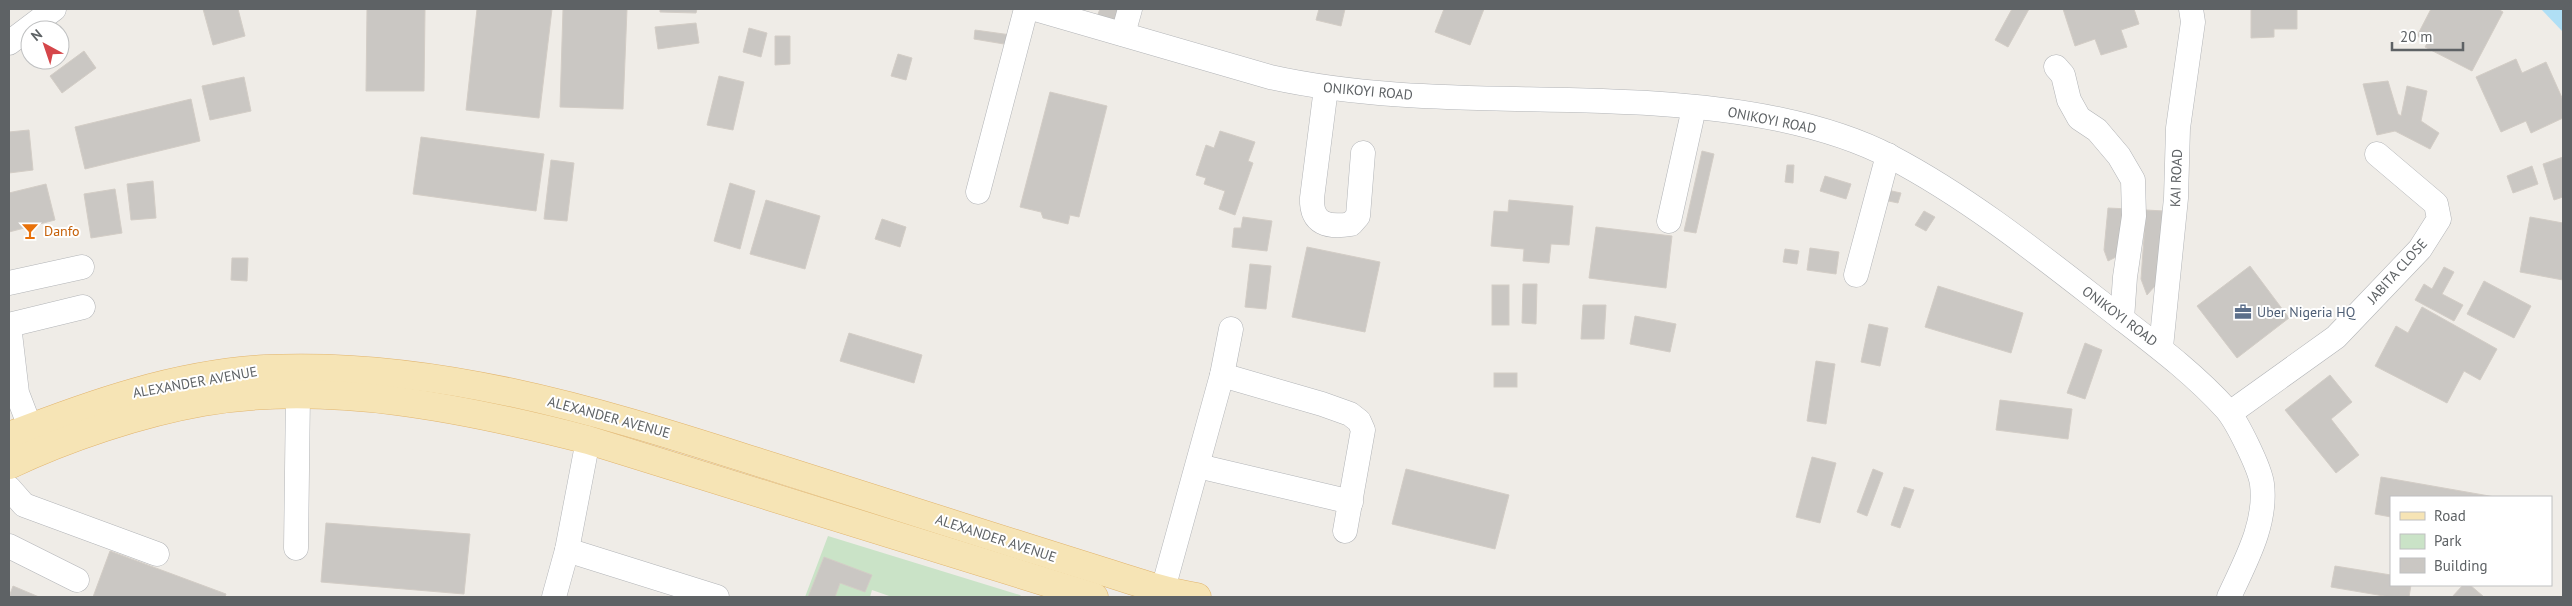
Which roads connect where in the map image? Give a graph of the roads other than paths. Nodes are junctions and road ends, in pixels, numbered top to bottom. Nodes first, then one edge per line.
1 (54, 9) edge
2 (1026, 9) edge
3 (1035, 9) edge
4 (1130, 9) edge
5 (2191, 9) edge
6 (1123, 34) junction
7 (9, 43) edge
8 (2056, 66) dead end
9 (1326, 88) junction
10 (1694, 108) junction
11 (1363, 153) dead end
12 (2377, 154) dead end
13 (1888, 155) junction
14 (978, 192) dead end
15 (1669, 221) dead end
16 (82, 267) dead end
17 (1856, 275) dead end
18 (9, 284) edge
19 (83, 307) dead end
20 (2122, 319) junction
21 (9, 324) edge
22 (1231, 329) dead end
23 (2161, 347) junction
24 (1222, 376) junction
25 (298, 394) junction
26 (2230, 413) junction
27 (20, 431) edge
28 (588, 440) junction
29 (9, 465) edge
30 (1198, 466) junction
31 (9, 488) edge
32 (1351, 502) junction
33 (1345, 531) dead end
34 (9, 546) edge
35 (296, 548) dead end
36 (567, 550) junction
37 (157, 554) dead end
38 (77, 580) dead end
39 (1163, 590) junction
40 (554, 597) edge
41 (717, 597) edge
42 (1094, 597) edge
43 (1197, 597) edge
44 (2229, 597) edge

1 - 7 street
2 - 14 street
3 - 6 street, ONIKOYI ROAD
4 - 6 street
5 - 23 street, KAI ROAD
6 - 9 street, ONIKOYI ROAD
8 - 20 street
9 - 10 street, ONIKOYI ROAD
9 - 11 street
10 - 13 street, ONIKOYI ROAD
10 - 15 street
12 - 26 street, JABITA CLOSE
13 - 17 street
13 - 20 street, ONIKOYI ROAD
16 - 18 street
19 - 21 street
20 - 23 street, ONIKOYI ROAD
21 - 27 street
22 - 24 street
23 - 26 street, ONIKOYI ROAD
24 - 30 street
24 - 32 street
25 - 28 main road, ALEXANDER AVENUE
25 - 29 main road, ALEXANDER AVENUE
25 - 35 street
26 - 44 street, ONIKOYI ROAD
27 - 39 main road, ALEXANDER AVENUE
28 - 36 street
28 - 42 main road, ALEXANDER AVENUE
30 - 32 street
30 - 39 street
31 - 37 street
32 - 33 street
34 - 38 street
36 - 40 street
36 - 41 street
39 - 43 main road, ALEXANDER AVENUE

